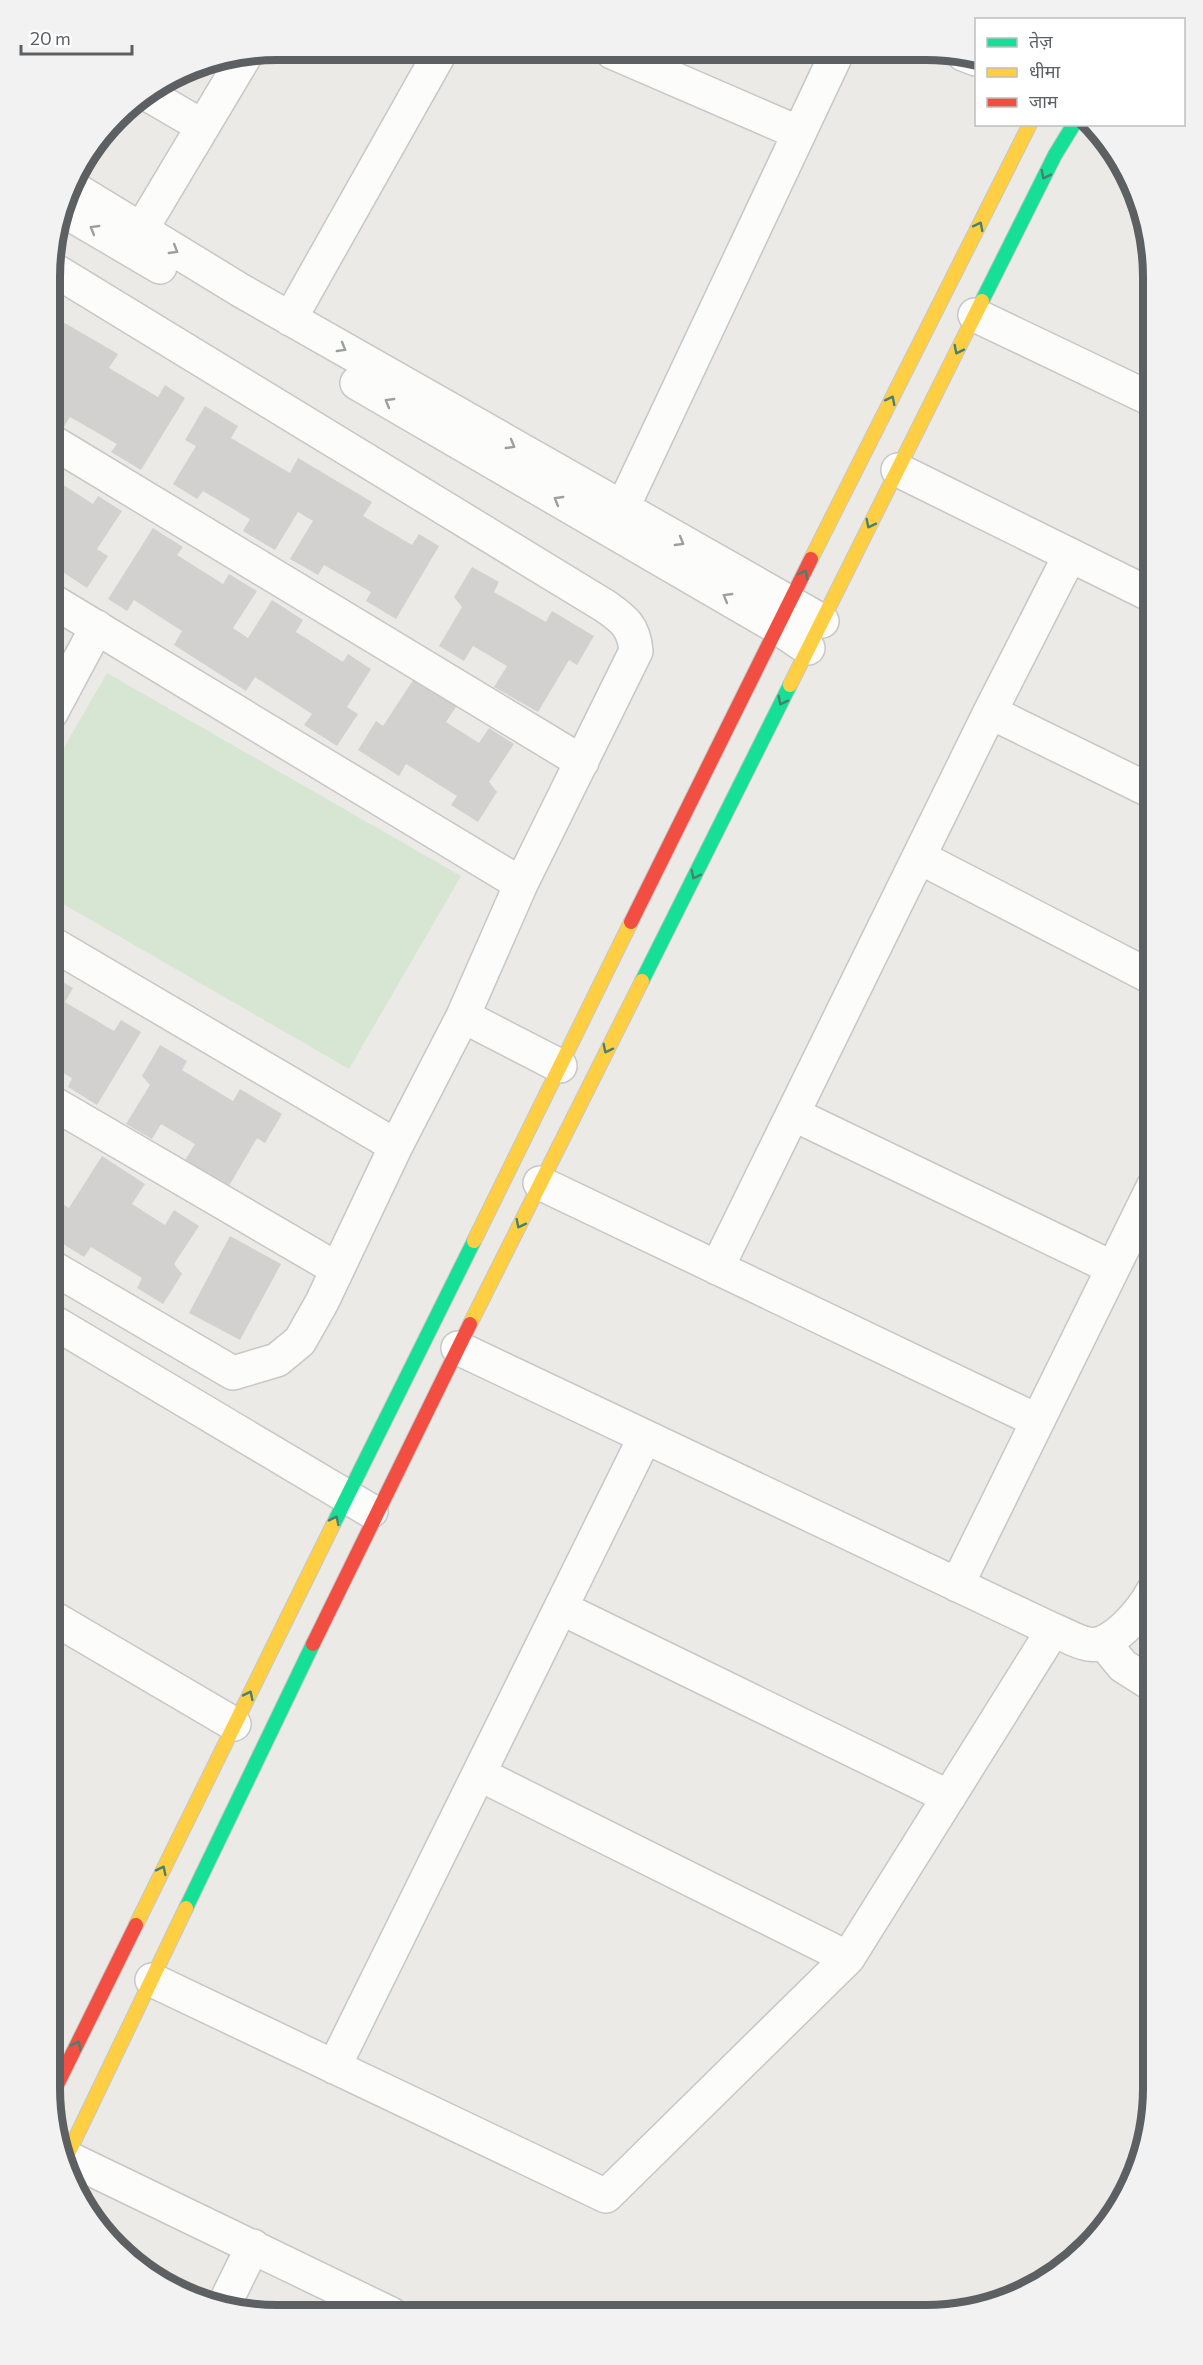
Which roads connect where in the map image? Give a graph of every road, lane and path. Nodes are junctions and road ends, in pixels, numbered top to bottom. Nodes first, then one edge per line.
1 (436, 60) edge
2 (630, 60) edge
3 (834, 60) edge
4 (241, 63) edge
5 (154, 98) edge
6 (202, 126) junction
7 (1029, 126) edge
8 (1073, 126) edge
9 (799, 133) junction
10 (78, 191) edge
11 (69, 213) edge
12 (141, 230) junction
13 (60, 274) edge
14 (975, 315) junction
15 (290, 319) junction
16 (1143, 395) edge
17 (60, 446) edge
18 (898, 470) junction
19 (622, 508) junction
20 (1070, 555) junction
21 (1143, 591) edge
22 (60, 605) edge
23 (783, 615) junction
24 (97, 627) junction
25 (815, 634) junction
26 (60, 696) edge
27 (990, 712) junction
28 (582, 762) junction
29 (1143, 787) edge
30 (919, 857) junction
31 (521, 884) junction
32 (60, 948) edge
33 (1143, 973) edge
34 (463, 1016) junction
35 (560, 1066) junction
36 (60, 1107) edge
37 (793, 1114) junction
38 (396, 1146) junction
39 (540, 1183) junction
40 (1143, 1207) edge
41 (717, 1268) junction
42 (1113, 1268) junction
43 (337, 1269) junction
44 (60, 1272) edge
45 (60, 1326) edge
46 (458, 1348) junction
47 (1038, 1421) junction
48 (645, 1437) junction
49 (347, 1497) junction
50 (375, 1513) junction
51 (957, 1585) junction
52 (1143, 1604) edge
53 (561, 1608) junction
54 (60, 1622) edge
55 (1053, 1630) junction
56 (1104, 1643) junction
57 (1143, 1679) edge
58 (234, 1724) junction
59 (479, 1774) junction
60 (949, 1797) junction
61 (848, 1958) junction
62 (152, 1980) junction
63 (334, 2067) junction
64 (60, 2079) edge
65 (69, 2151) edge
66 (74, 2165) edge
67 (253, 2246) junction
68 (227, 2299) edge
69 (373, 2305) edge

1 - 15 street
2 - 9 street
3 - 9 street
4 - 6 street
5 - 6 street
6 - 12 street
23 -> 7 street
8 -> 14 street
9 - 19 street
10 - 12 street
23 -> 11 street
12 -> 15 street
13 - 28 street
14 - 16 street
14 -> 18 street
15 -> 19 street
17 - 28 street
18 - 20 street
18 -> 25 street
19 -> 23 street
20 - 21 street
20 - 27 street
22 - 24 street
23 - 25 street
23 - 35 street
24 - 26 street
24 - 31 street
25 -> 39 street
27 - 29 street
27 - 30 street
28 - 31 street
30 - 33 street
30 - 37 street
31 - 34 street
32 - 38 street
34 - 35 street
34 - 38 street
35 - 49 street
36 - 43 street
37 - 41 street
37 - 42 street
38 - 43 street
39 - 41 street
39 -> 46 street
40 - 42 street
41 - 47 street
42 - 47 street
43 - 44 street
45 - 49 street
46 - 48 street
46 - 50 street
47 - 51 street
48 - 51 street
48 - 53 street
49 - 50 street
58 -> 49 street
50 - 62 street
51 - 55 street
52 - 56 street
53 - 59 street
53 - 60 street
54 - 58 street
55 - 56 street
55 - 60 street
56 - 57 street
64 -> 58 street
59 - 61 street
59 - 63 street
60 - 61 street
61 - 63 street
62 - 63 street
62 - 65 street
66 - 67 street
67 - 68 street
67 - 69 street

